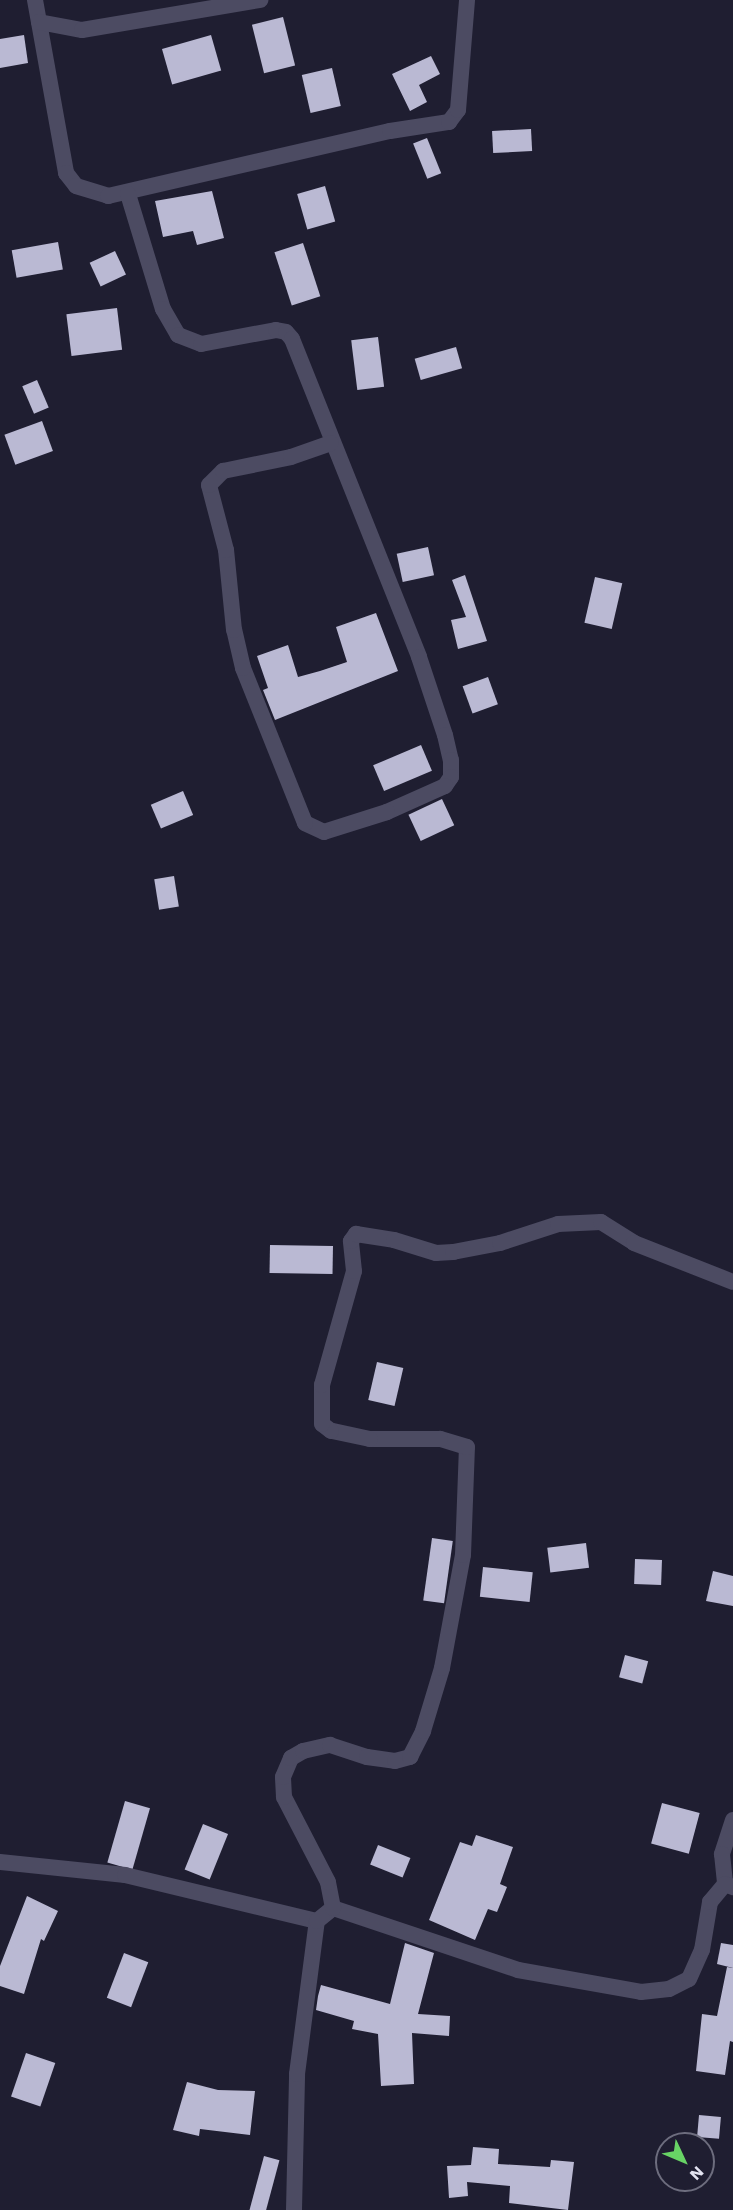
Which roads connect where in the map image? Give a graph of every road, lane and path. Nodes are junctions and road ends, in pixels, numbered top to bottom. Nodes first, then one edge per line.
1 (35, 0) edge
2 (260, 0) edge
3 (467, 0) edge
4 (39, 22) junction
5 (128, 194) junction
6 (331, 443) junction
7 (733, 1282) edge
8 (733, 1820) edge
9 (0, 1862) edge
10 (729, 1885) edge
11 (333, 1908) junction
12 (317, 1921) junction
13 (294, 2210) edge

1 - 4 street
2 - 4 street
3 - 5 street
4 - 5 street
5 - 6 street
6 - 6 street
7 - 11 street
8 - 10 street
9 - 12 street
10 - 11 street
11 - 12 street
12 - 13 street

